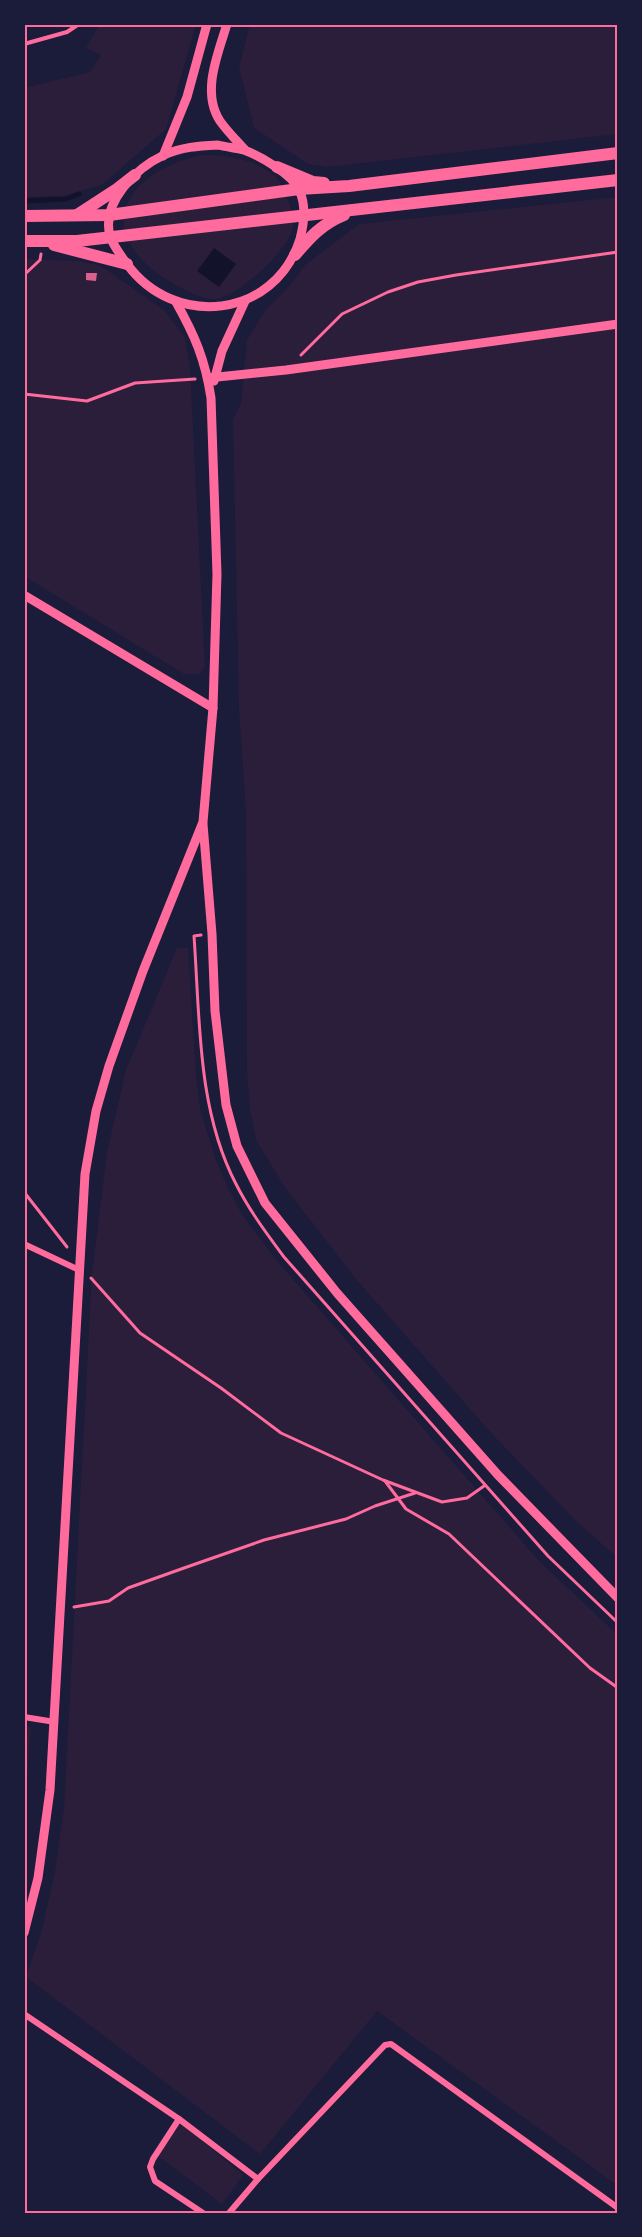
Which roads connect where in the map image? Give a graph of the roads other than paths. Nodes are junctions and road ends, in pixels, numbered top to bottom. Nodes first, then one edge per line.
1 (79, 24) edge
2 (207, 24) edge
3 (227, 24) edge
4 (24, 44) edge
5 (245, 150) junction
6 (618, 153) edge
7 (163, 156) junction
8 (277, 167) junction
9 (135, 175) junction
10 (618, 180) edge
11 (349, 186) junction
12 (299, 189) junction
13 (356, 210) junction
14 (109, 215) junction
15 (304, 215) junction
16 (24, 216) edge
17 (75, 217) junction
18 (110, 237) junction
19 (24, 241) edge
20 (41, 241) junction
21 (295, 255) junction
22 (127, 264) junction
23 (245, 301) junction
24 (176, 302) junction
25 (618, 324) edge
26 (211, 377) junction
27 (24, 595) edge
28 (213, 708) junction
29 (203, 822) junction
30 (24, 1244) edge
31 (79, 1268) junction
32 (618, 1598) edge
33 (24, 1717) edge
34 (55, 1722) junction
35 (24, 1933) edge
36 (24, 2014) edge
37 (179, 2119) junction
38 (258, 2179) junction
39 (618, 2208) edge
40 (204, 2213) edge
41 (229, 2213) edge

1 - 4 lane
2 - 7 street
3 - 5 street
5 - 7 street
5 - 8 street
6 - 11 highway
7 - 9 street
8 - 11 highway
8 - 12 street
9 - 14 street
9 - 17 highway
10 - 13 highway
11 - 12 highway
12 - 14 highway
12 - 15 street
13 - 15 highway
13 - 21 highway
14 - 17 highway
14 - 18 street
15 - 18 highway
15 - 21 street
16 - 17 highway
18 - 20 highway
18 - 22 street
19 - 20 highway
20 - 22 highway
21 - 23 street
22 - 24 street
23 - 24 street
23 - 26 street
24 - 26 street
25 - 26 street
26 - 28 street
27 - 28 street
28 - 29 street
29 - 31 street
29 - 32 street
30 - 31 street
31 - 34 street
33 - 34 street
34 - 35 street
36 - 37 street
37 - 38 street
37 - 40 street
38 - 39 street
38 - 41 street

